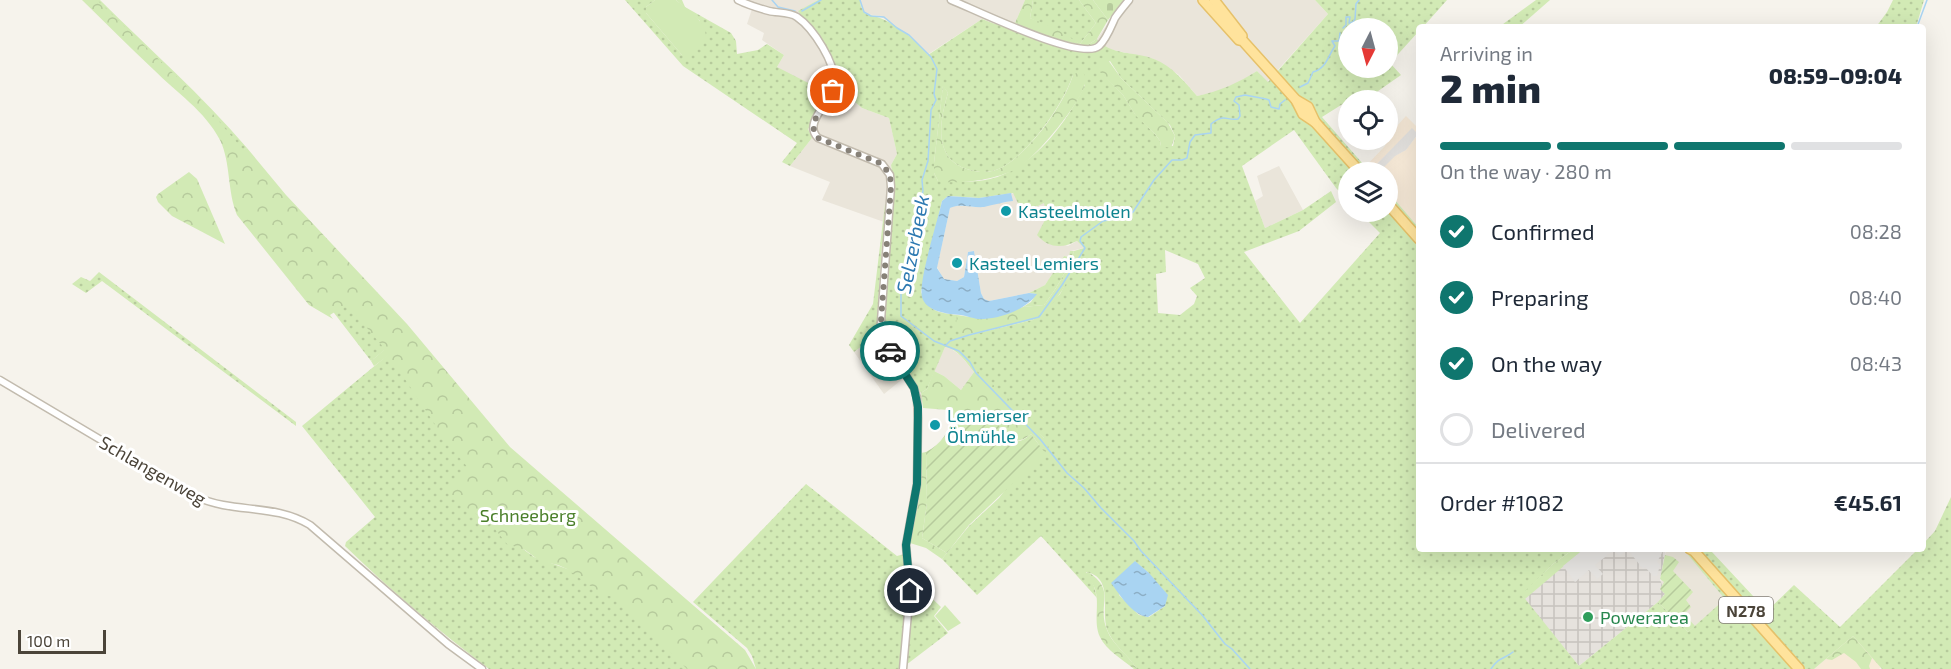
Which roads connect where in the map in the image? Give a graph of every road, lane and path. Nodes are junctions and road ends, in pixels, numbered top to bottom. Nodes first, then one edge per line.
1 (738, 0) edge
2 (951, 0) edge
3 (1129, 0) edge
4 (1203, 0) edge
5 (1214, 0) edge
6 (1244, 41) junction
7 (1351, 162) edge
8 (1398, 215) edge
9 (1416, 236) edge
10 (0, 380) edge
11 (1695, 552) edge
12 (482, 669) edge
13 (903, 669) edge
14 (1798, 669) edge

1 - 13 street
2 - 3 street
4 - 6 main road
5 - 6 main road
6 - 7 main road
8 - 9 main road
10 - 12 street, Schlangenweg
11 - 14 main road, N278

